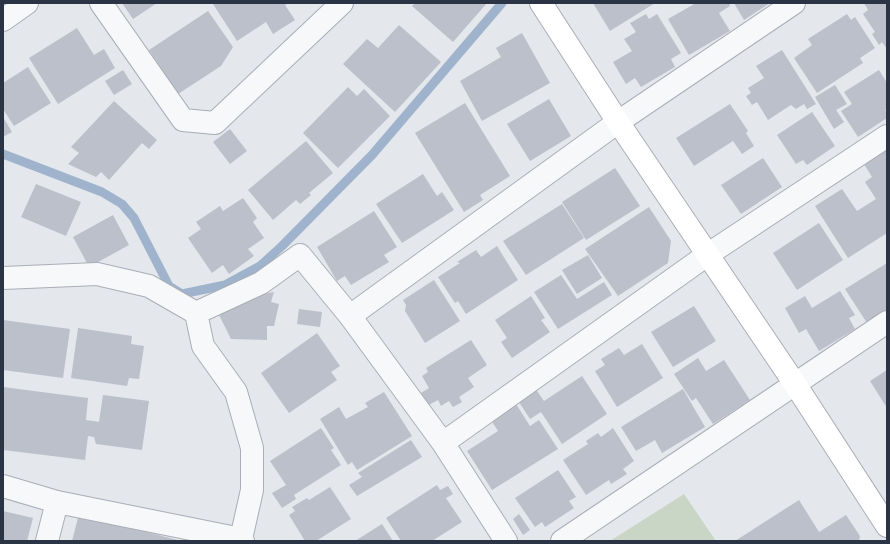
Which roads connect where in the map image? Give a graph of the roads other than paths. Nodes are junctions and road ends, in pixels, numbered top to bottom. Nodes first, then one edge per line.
1 (28, 3) edge
2 (101, 3) edge
3 (541, 3) edge
4 (794, 3) edge
5 (333, 6) edge
6 (3, 20) edge
7 (618, 122) junction
8 (887, 136) edge
9 (707, 255) junction
10 (3, 278) edge
11 (196, 313) junction
12 (350, 316) junction
13 (887, 322) edge
14 (795, 384) junction
15 (443, 443) junction
16 (3, 486) edge
17 (57, 502) junction
18 (887, 526) edge
19 (242, 540) edge
20 (47, 541) edge
21 (506, 541) edge
22 (562, 541) edge

1 - 6 street
2 - 5 street
3 - 7 street
4 - 7 street
7 - 9 street
7 - 12 street
8 - 9 street
9 - 14 street
9 - 15 street
10 - 11 street
11 - 12 street
11 - 19 street
12 - 15 street
13 - 14 street
14 - 18 street
14 - 22 street
15 - 21 street
16 - 17 street
17 - 19 street
17 - 20 street

